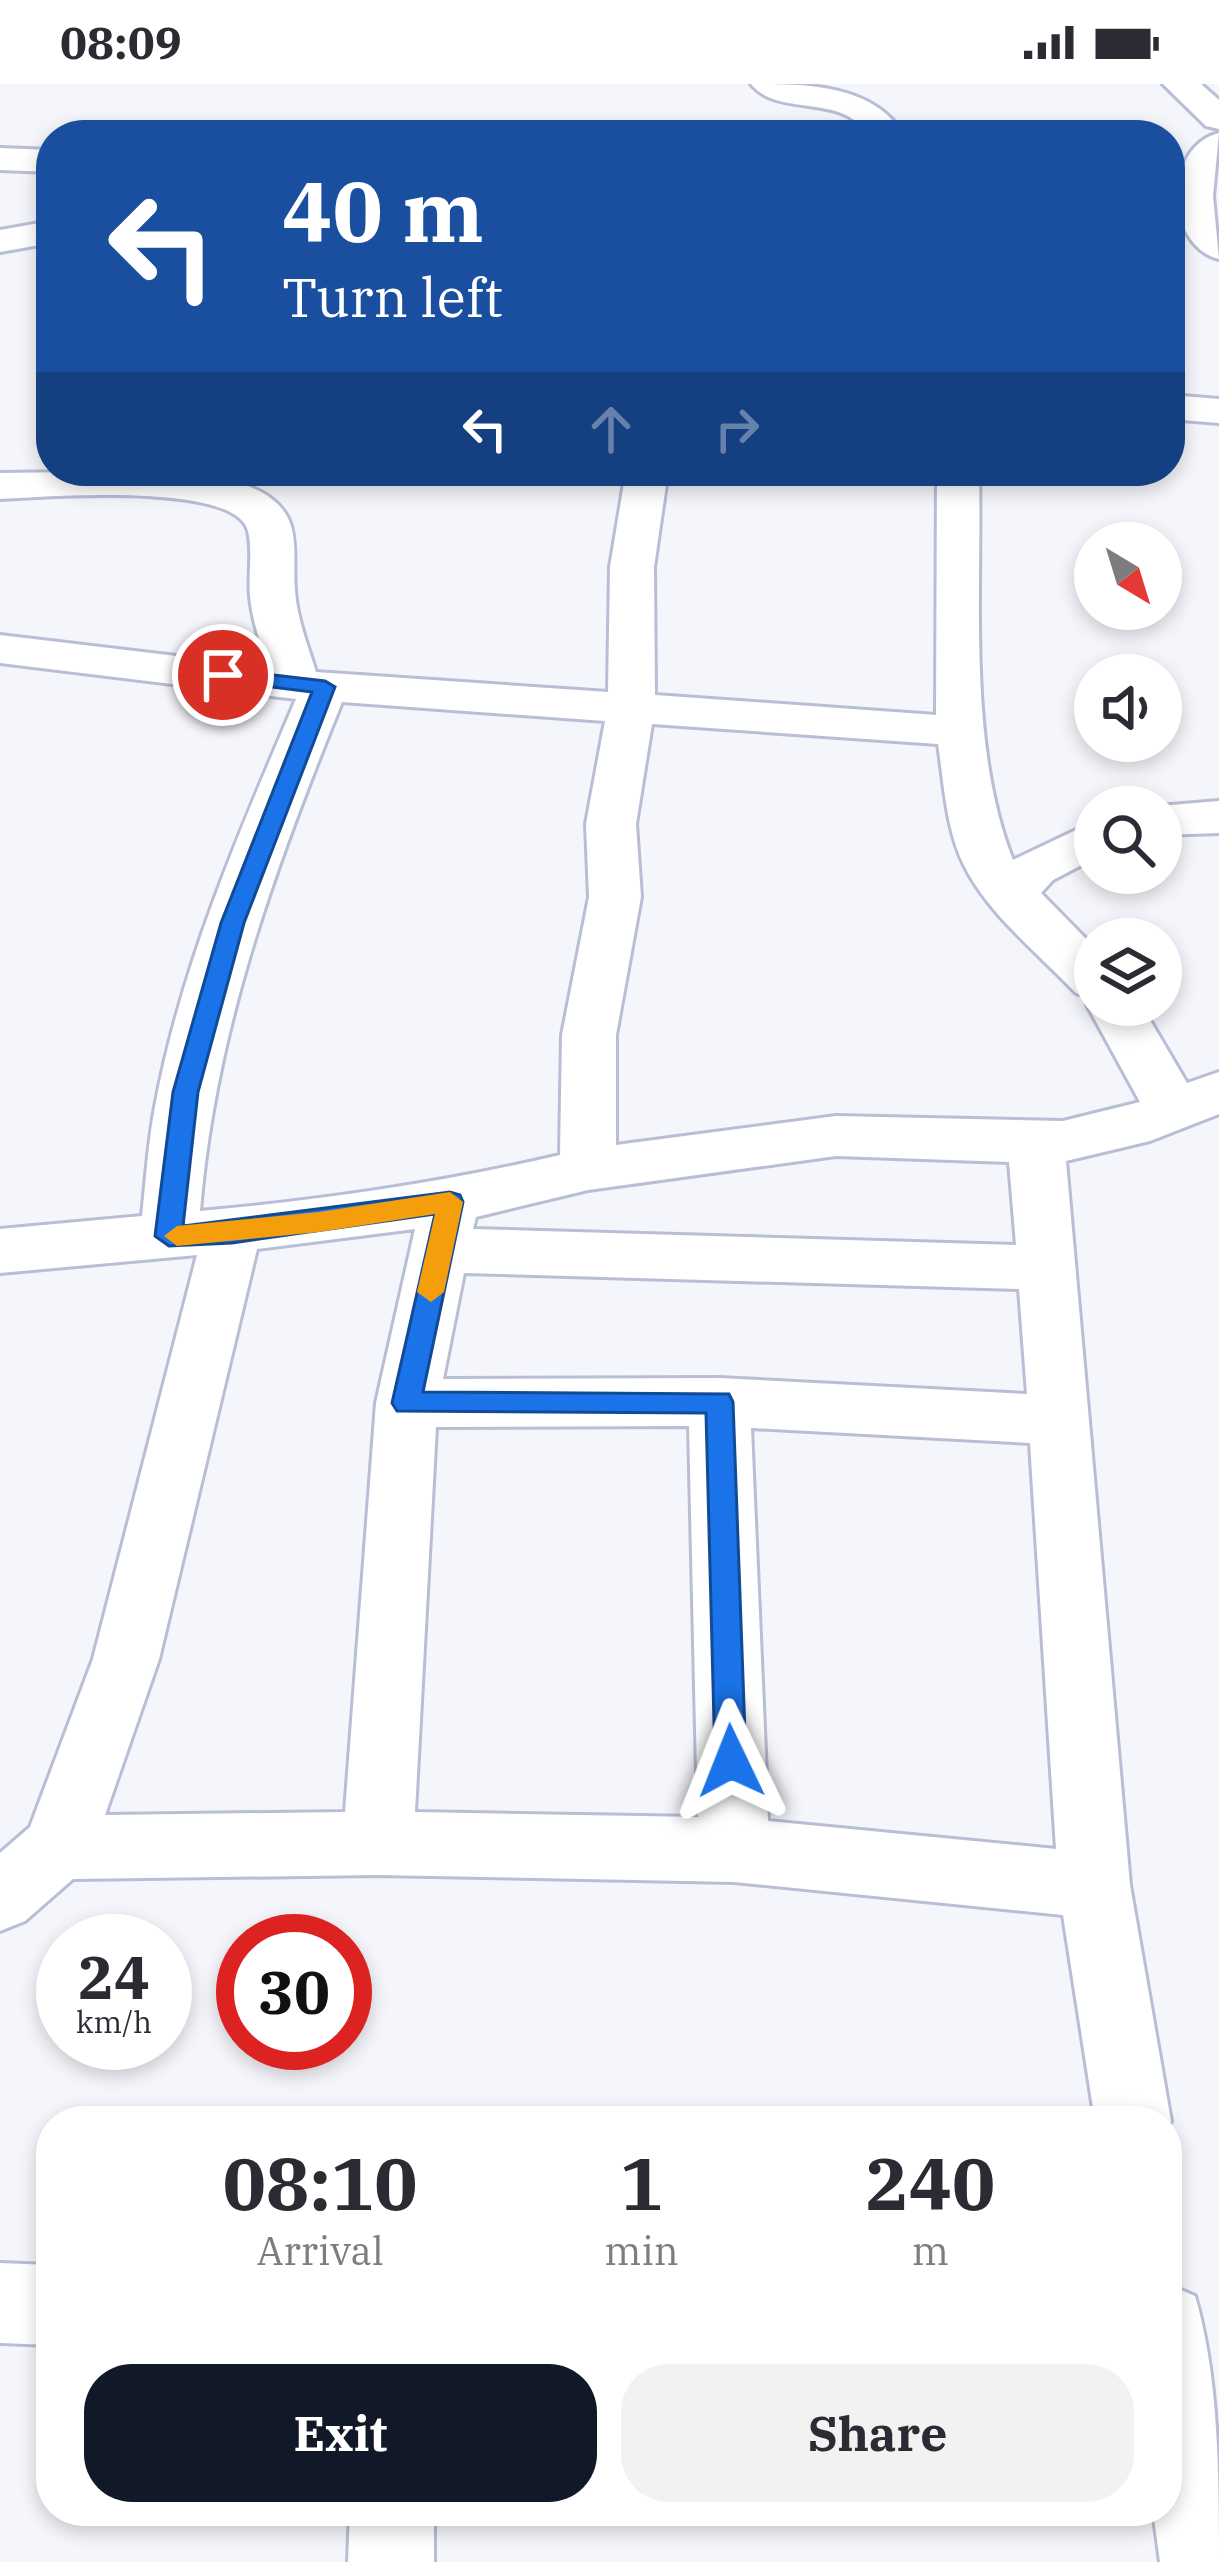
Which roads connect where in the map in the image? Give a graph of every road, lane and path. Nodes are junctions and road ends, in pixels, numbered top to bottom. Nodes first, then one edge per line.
1 (768, 84) edge
2 (1180, 84) edge
3 (1219, 118) edge
4 (878, 120) edge
5 (1219, 144) edge
6 (0, 159) edge
7 (36, 160) edge
8 (36, 235) edge
9 (0, 241) edge
10 (1208, 256) edge
11 (1185, 408) edge
12 (1219, 410) edge
13 (0, 486) edge
14 (645, 486) edge
15 (958, 486) edge
16 (0, 649) edge
17 (311, 686) junction
18 (631, 710) junction
19 (960, 731) junction
20 (1219, 817) edge
21 (1182, 818) edge
22 (1074, 848) edge
23 (1011, 893) junction
24 (1074, 958) edge
25 (1127, 1026) edge
26 (1195, 1102) edge
27 (1036, 1143) junction
28 (588, 1168) junction
29 (445, 1226) junction
30 (200, 1235) junction
31 (0, 1251) edge
32 (1045, 1268) junction
33 (719, 1402) junction
34 (406, 1403) junction
35 (1060, 1420) junction
36 (378, 1843) junction
37 (58, 1847) junction
38 (734, 1850) junction
39 (1094, 1885) junction
40 (0, 1898) edge
41 (1131, 2106) edge
42 (0, 2303) edge
43 (36, 2304) edge
44 (1182, 2358) edge
45 (392, 2526) edge
46 (391, 2562) edge
47 (1204, 2562) edge

1 - 4 street
2 - 3 street
5 - 10 street
6 - 7 street
8 - 9 street
11 - 12 street
13 - 17 street
14 - 18 street
15 - 19 street
16 - 17 street
17 - 18 street
17 - 30 street
18 - 19 street
18 - 28 street
19 - 23 street
20 - 21 street
22 - 23 street
23 - 24 street
25 - 26 street
26 - 27 street
27 - 28 street
27 - 32 street
28 - 29 street
29 - 30 street
29 - 32 street
29 - 34 street
30 - 31 street
30 - 37 street
32 - 35 street
33 - 34 street
33 - 35 street
33 - 38 street
34 - 36 street
35 - 39 street
36 - 37 street
36 - 38 street
37 - 40 street
38 - 39 street
39 - 41 street
42 - 43 street
44 - 47 street
45 - 46 street

